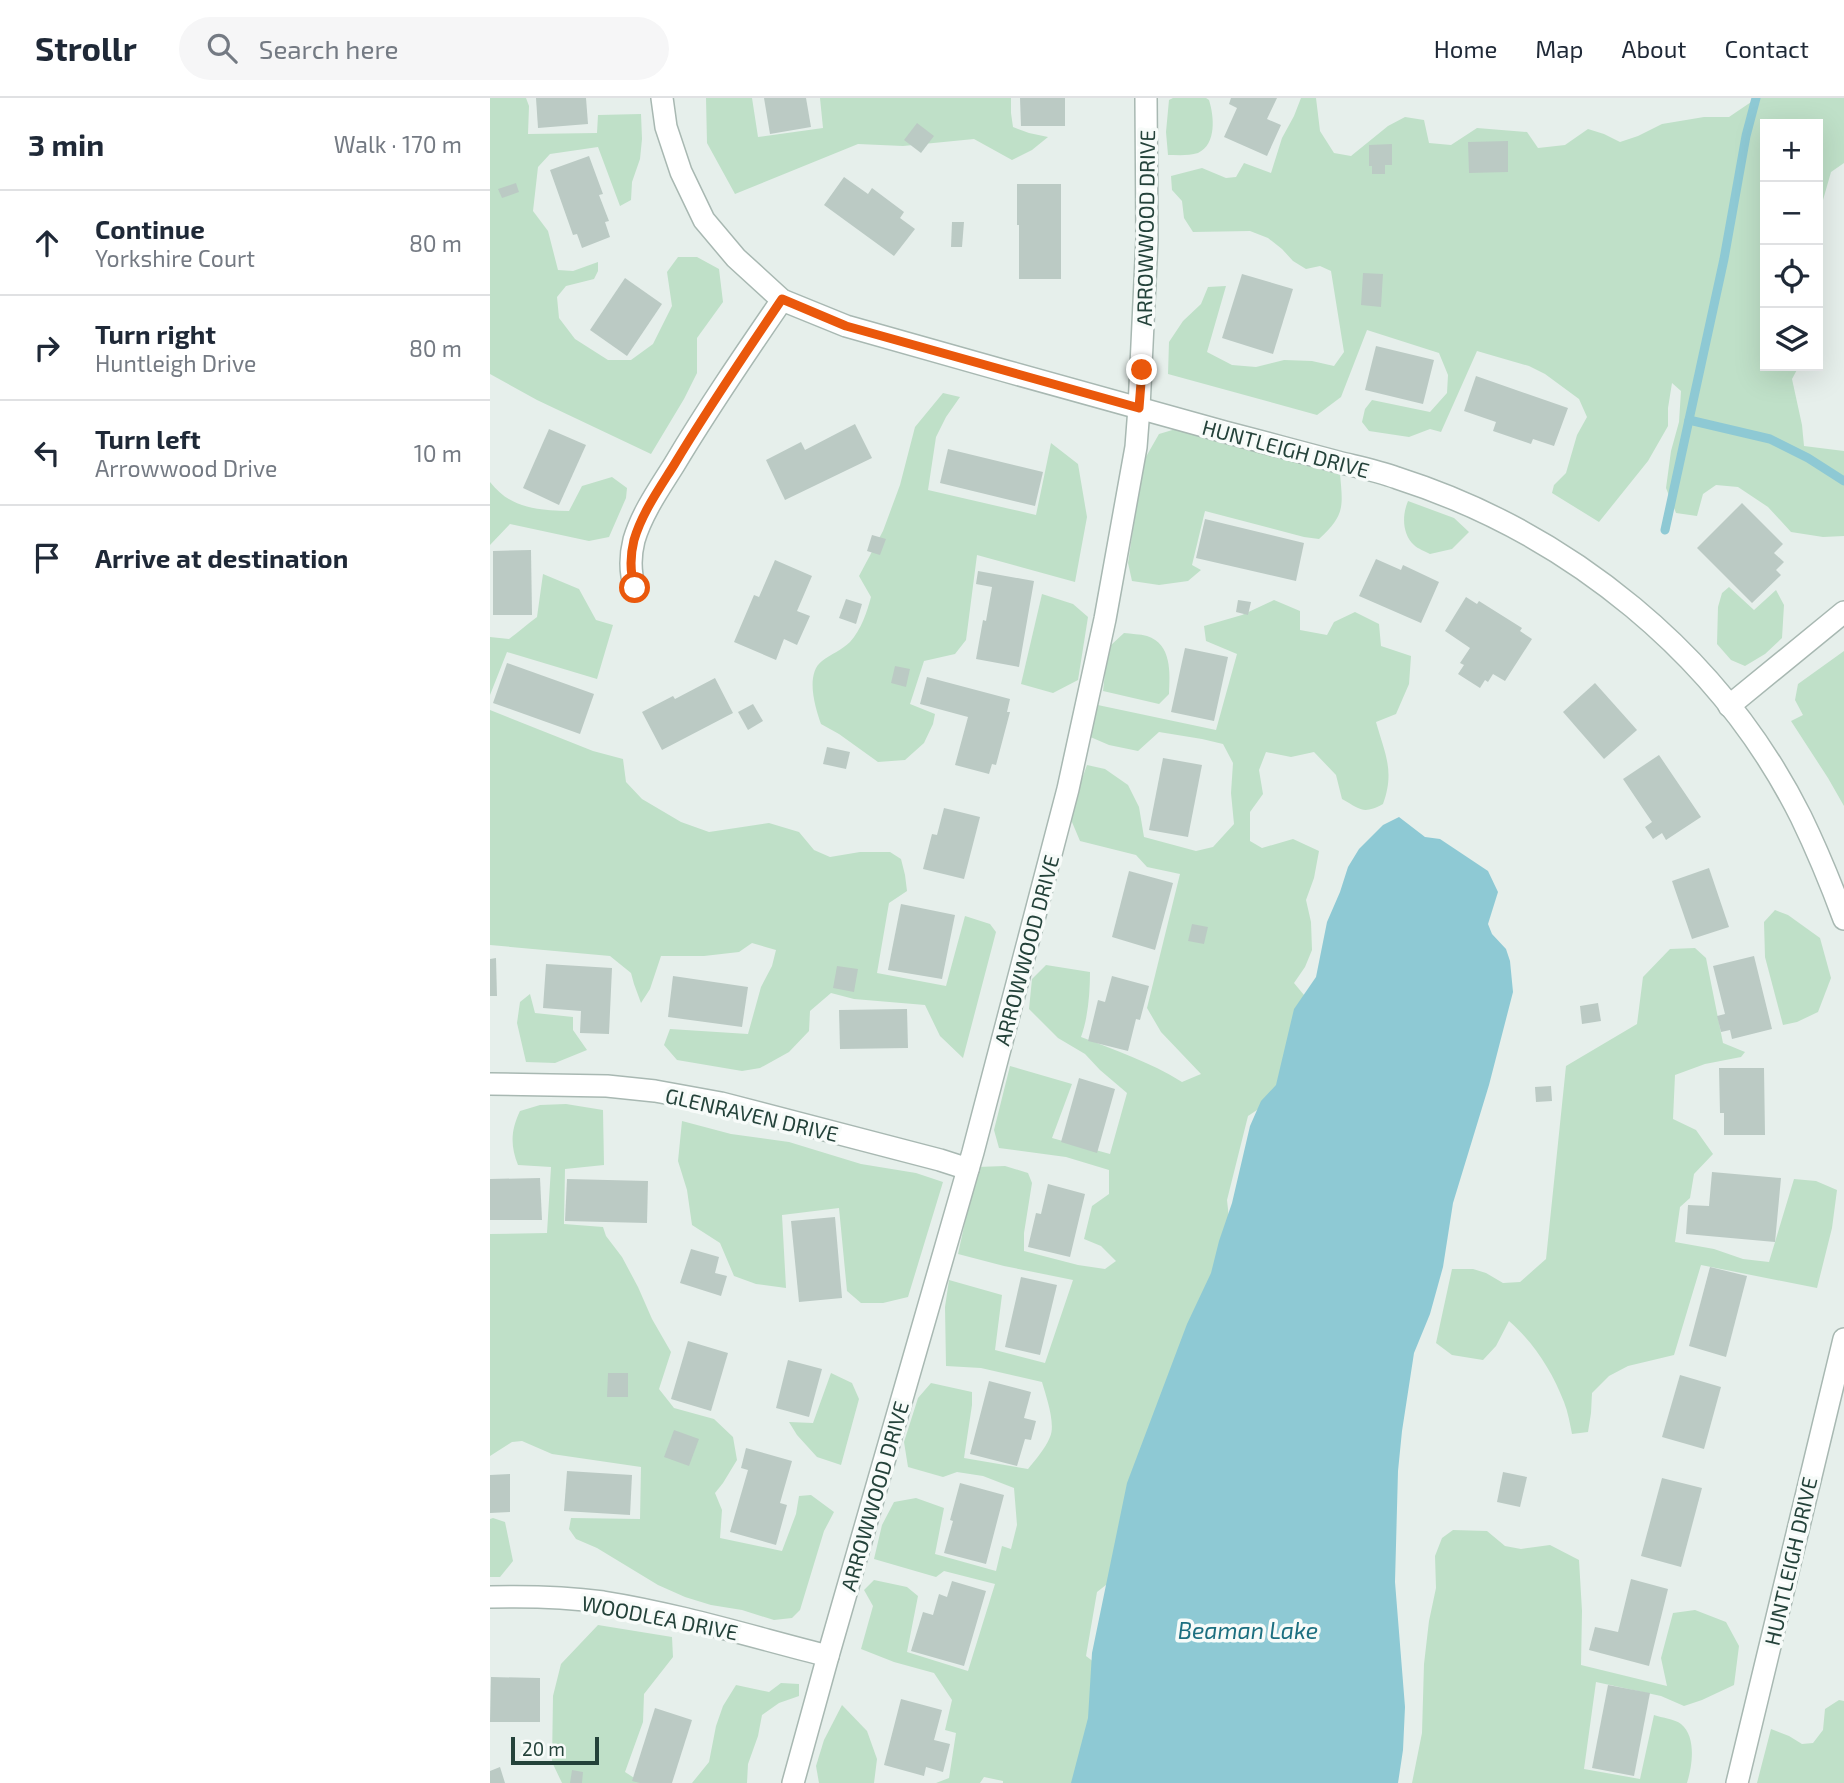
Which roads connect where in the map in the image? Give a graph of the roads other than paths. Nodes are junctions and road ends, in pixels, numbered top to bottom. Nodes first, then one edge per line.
1 (662, 98) edge
2 (1146, 98) edge
3 (782, 299) junction
4 (1139, 408) junction
5 (635, 588) dead end
6 (1844, 612) edge
7 (1729, 706) junction
8 (1844, 919) edge
9 (490, 1084) edge
10 (968, 1169) junction
11 (1844, 1339) edge
12 (490, 1597) edge
13 (828, 1656) junction
14 (793, 1783) edge
15 (1737, 1783) edge

1 - 3 street, HUNTLEIGH DRIVE
2 - 4 street, ARROWWOOD DRIVE
3 - 4 street, HUNTLEIGH DRIVE
3 - 5 street
4 - 7 street, HUNTLEIGH DRIVE
4 - 10 street, ARROWWOOD DRIVE
6 - 7 street
7 - 8 street, HUNTLEIGH DRIVE
9 - 10 street, GLENRAVEN DRIVE
10 - 13 street, ARROWWOOD DRIVE
11 - 15 street, HUNTLEIGH DRIVE
12 - 13 street, WOODLEA DRIVE
13 - 14 street, ARROWWOOD DRIVE

